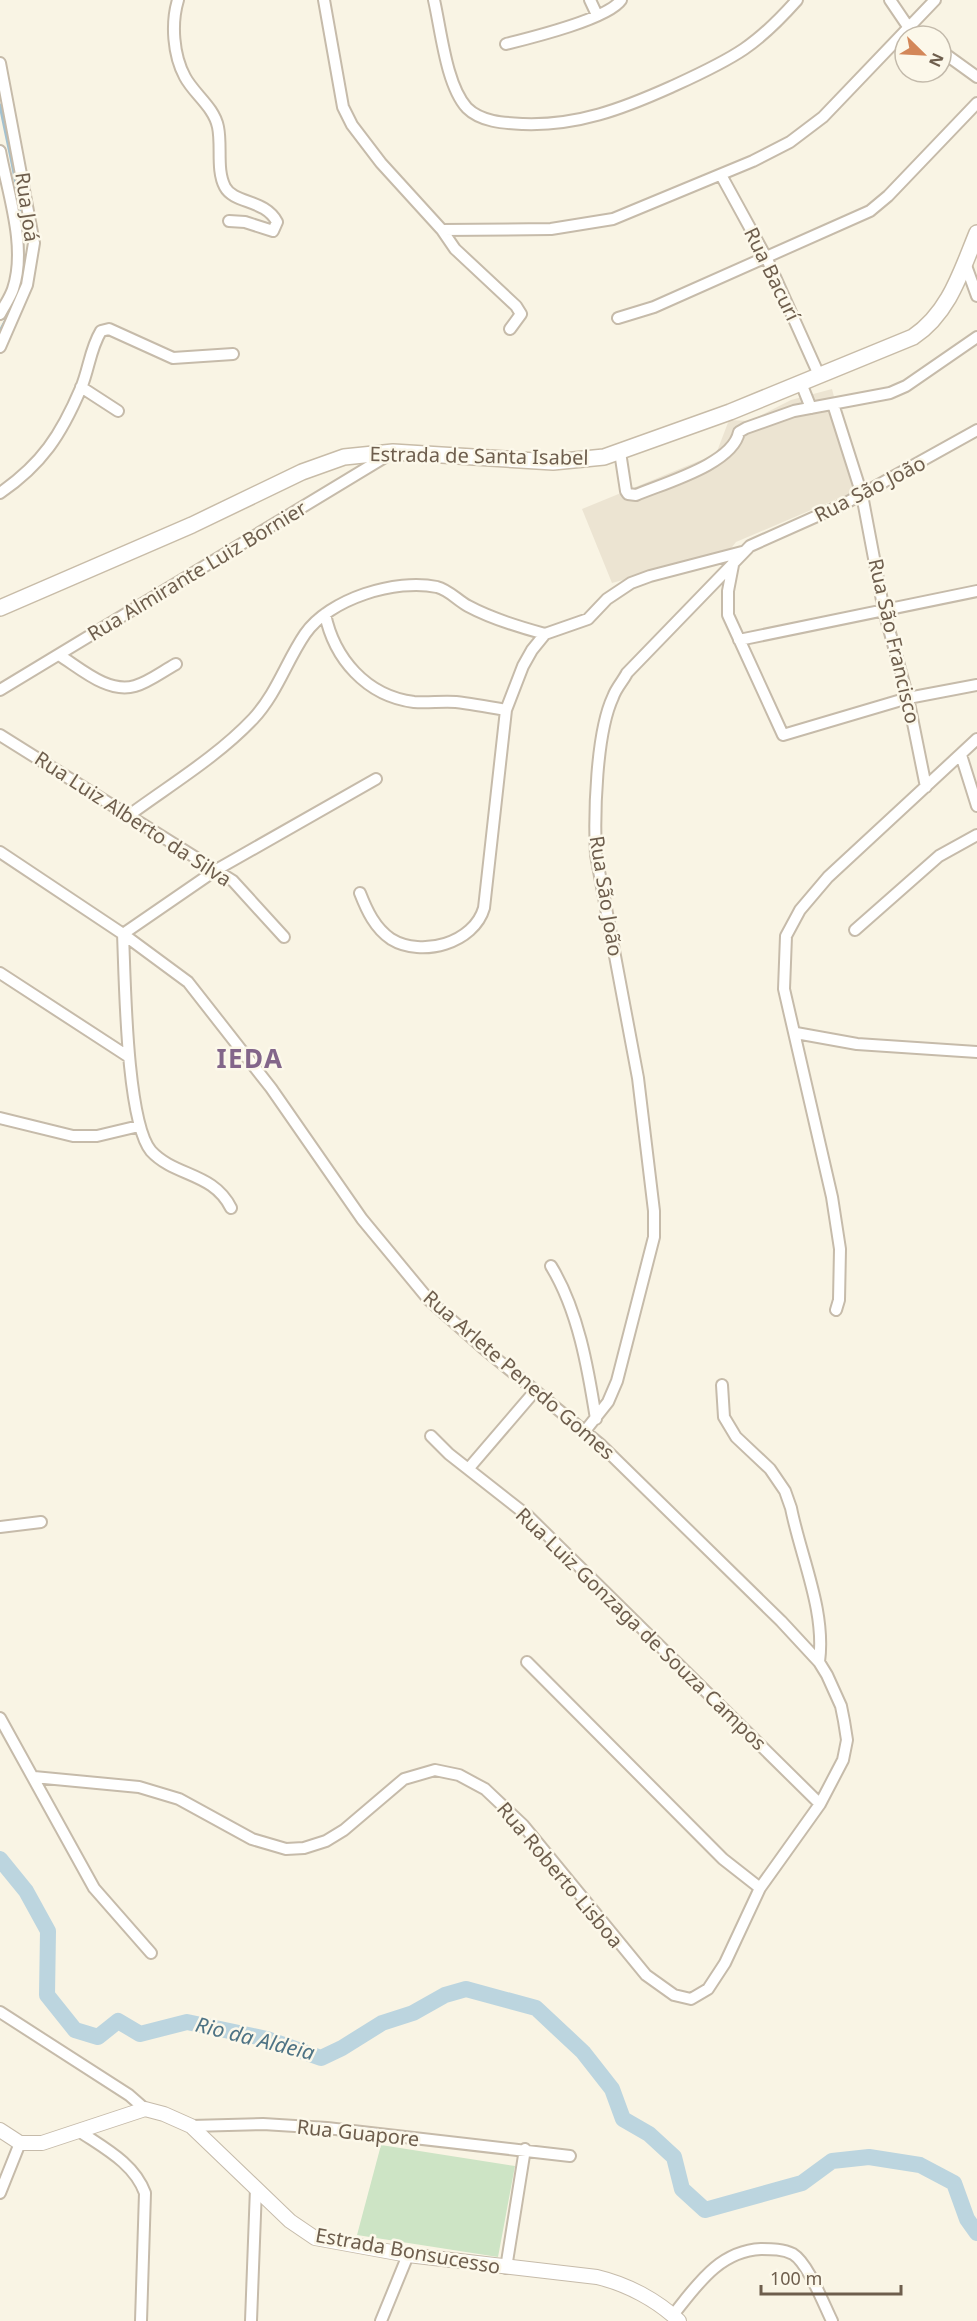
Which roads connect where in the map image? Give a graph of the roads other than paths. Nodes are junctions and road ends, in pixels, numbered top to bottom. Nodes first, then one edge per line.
1 (178, 0) edge
2 (324, 0) edge
3 (434, 0) edge
4 (590, 0) edge
5 (621, 0) edge
6 (797, 0) edge
7 (890, 0) edge
8 (935, 0) edge
9 (597, 15) junction
10 (906, 24) edge
11 (913, 24) edge
12 (506, 44) dead end
13 (893, 45) edge
14 (953, 60) edge
15 (0, 63) edge
16 (977, 77) edge
17 (977, 103) edge
18 (0, 151) edge
19 (722, 175) junction
20 (229, 221) dead end
21 (442, 230) junction
22 (977, 233) edge
23 (766, 259) junction
24 (965, 263) junction
25 (977, 296) edge
26 (0, 314) edge
27 (618, 318) dead end
28 (510, 329) dead end
29 (977, 337) edge
30 (0, 347) edge
31 (232, 354) dead end
32 (819, 375) junction
33 (801, 383) junction
34 (81, 387) junction
35 (833, 404) junction
36 (811, 408) junction
37 (118, 411) dead end
38 (730, 412) junction
39 (977, 430) edge
40 (739, 432) junction
41 (393, 452) junction
42 (620, 452) junction
43 (0, 493) edge
44 (861, 495) junction
45 (742, 552) junction
46 (733, 565) junction
47 (977, 591) edge
48 (0, 608) edge
49 (884, 611) junction
50 (325, 614) junction
51 (544, 634) junction
52 (740, 640) junction
53 (59, 655) junction
54 (176, 664) dead end
55 (977, 685) edge
56 (0, 690) edge
57 (908, 698) junction
58 (506, 710) junction
59 (0, 735) edge
60 (977, 739) edge
61 (961, 755) junction
62 (376, 779) dead end
63 (926, 787) junction
64 (977, 806) edge
65 (128, 816) junction
66 (977, 835) edge
67 (0, 852) edge
68 (216, 870) junction
69 (360, 894) dead end
70 (855, 930) dead end
71 (123, 934) junction
72 (284, 937) dead end
73 (0, 974) edge
74 (796, 1033) junction
75 (977, 1045) edge
76 (963, 1051) junction
77 (977, 1052) edge
78 (129, 1057) junction
79 (0, 1118) edge
80 (139, 1126) junction
81 (231, 1208) dead end
82 (551, 1266) dead end
83 (836, 1310) dead end
84 (722, 1385) dead end
85 (535, 1391) junction
86 (596, 1419) junction
87 (585, 1431) junction
88 (431, 1436) dead end
89 (469, 1468) junction
90 (41, 1522) dead end
91 (0, 1527) edge
92 (528, 1662) dead end
93 (819, 1662) junction
94 (0, 1718) edge
95 (34, 1778) junction
96 (820, 1804) junction
97 (760, 1888) junction
98 (151, 1953) dead end
99 (683, 1999) joint
100 (0, 2012) edge
101 (145, 2109) junction
102 (191, 2126) junction
103 (0, 2130) edge
104 (79, 2131) junction
105 (20, 2143) junction
106 (525, 2149) junction
107 (570, 2156) dead end
108 (256, 2188) junction
109 (0, 2193) edge
110 (408, 2255) junction
111 (506, 2268) junction
112 (676, 2318) edge
113 (141, 2321) edge
114 (251, 2321) edge
115 (381, 2321) edge
116 (832, 2321) edge

1 - 20 street
2 - 21 street
3 - 6 street
4 - 9 street
5 - 9 street
7 - 10 street
8 - 11 street
9 - 12 street
13 - 19 street
14 - 16 street
15 - 30 street, Rua Joá
17 - 23 street
18 - 26 street, Rua Joá
19 - 21 street
19 - 23 street, Rua Bacurí
21 - 28 street
22 - 24 main road, Estrada de Santa Isabel
23 - 27 street
23 - 32 street, Rua Bacurí
24 - 25 street
24 - 32 main road, Estrada de Santa Isabel
29 - 35 street
31 - 34 street
32 - 33 main road, Estrada de Santa Isabel
33 - 36 street
33 - 38 main road, Estrada de Santa Isabel
34 - 37 street
34 - 43 street
35 - 36 street
35 - 44 street, Rua São Francisco
36 - 40 street
38 - 40 street
38 - 42 main road, Estrada de Santa Isabel
39 - 44 street, Rua São João
40 - 42 street
41 - 42 main road, Estrada de Santa Isabel
41 - 48 main road, Estrada de Santa Isabel
41 - 53 street, Rua Almirante Luiz Bornier
44 - 45 street, Rua São João
44 - 49 street, Rua São Francisco
45 - 46 street, Rua São João
45 - 51 street
46 - 52 street
46 - 86 street, Rua São João
47 - 49 street
49 - 52 street
49 - 57 street, Rua São Francisco
50 - 51 street
50 - 58 street
50 - 65 street
51 - 58 street
52 - 57 street
53 - 54 street
53 - 56 street, Rua Almirante Luiz Bornier
55 - 57 street
57 - 63 street, Rua São Francisco
58 - 69 street
59 - 65 street, Rua Luiz Alberto da Silva
60 - 61 street
61 - 63 street
61 - 64 street
62 - 68 street
63 - 74 street
65 - 68 street, Rua Luiz Alberto da Silva
66 - 70 street
67 - 71 street, Rua Arlete Penedo Gomes
68 - 71 street
68 - 72 street, Rua Luiz Alberto da Silva
71 - 78 street
71 - 85 street, Rua Arlete Penedo Gomes
73 - 78 street
74 - 76 street
74 - 83 street
75 - 76 street
76 - 77 street
78 - 80 street
79 - 80 street
80 - 81 street
82 - 86 street
84 - 93 street
85 - 87 street, Rua Arlete Penedo Gomes
85 - 89 street
86 - 87 street, Rua São João
87 - 93 street, Rua Arlete Penedo Gomes
88 - 89 street, Rua Luiz Gonzaga de Souza Campos
89 - 96 street, Rua Luiz Gonzaga de Souza Campos
90 - 91 street
92 - 97 street
93 - 96 street, Rua Arlete Penedo Gomes
94 - 95 street
95 - 98 street
95 - 99 street, Rua Roberto Lisboa
96 - 97 street, Rua Arlete Penedo Gomes
97 - 99 street, Rua Arlete Penedo Gomes
100 - 101 street
101 - 102 street, Estrada Bonsucesso
101 - 104 street
102 - 106 street, Rua Guapore
102 - 108 street, Estrada Bonsucesso
103 - 105 street
104 - 105 street
104 - 113 street
105 - 109 street
106 - 107 street, Rua Guapore
106 - 111 street
108 - 110 street, Estrada Bonsucesso
108 - 114 street
110 - 111 street, Estrada Bonsucesso
110 - 115 street
111 - 112 street, Estrada Bonsucesso
112 - 116 street

